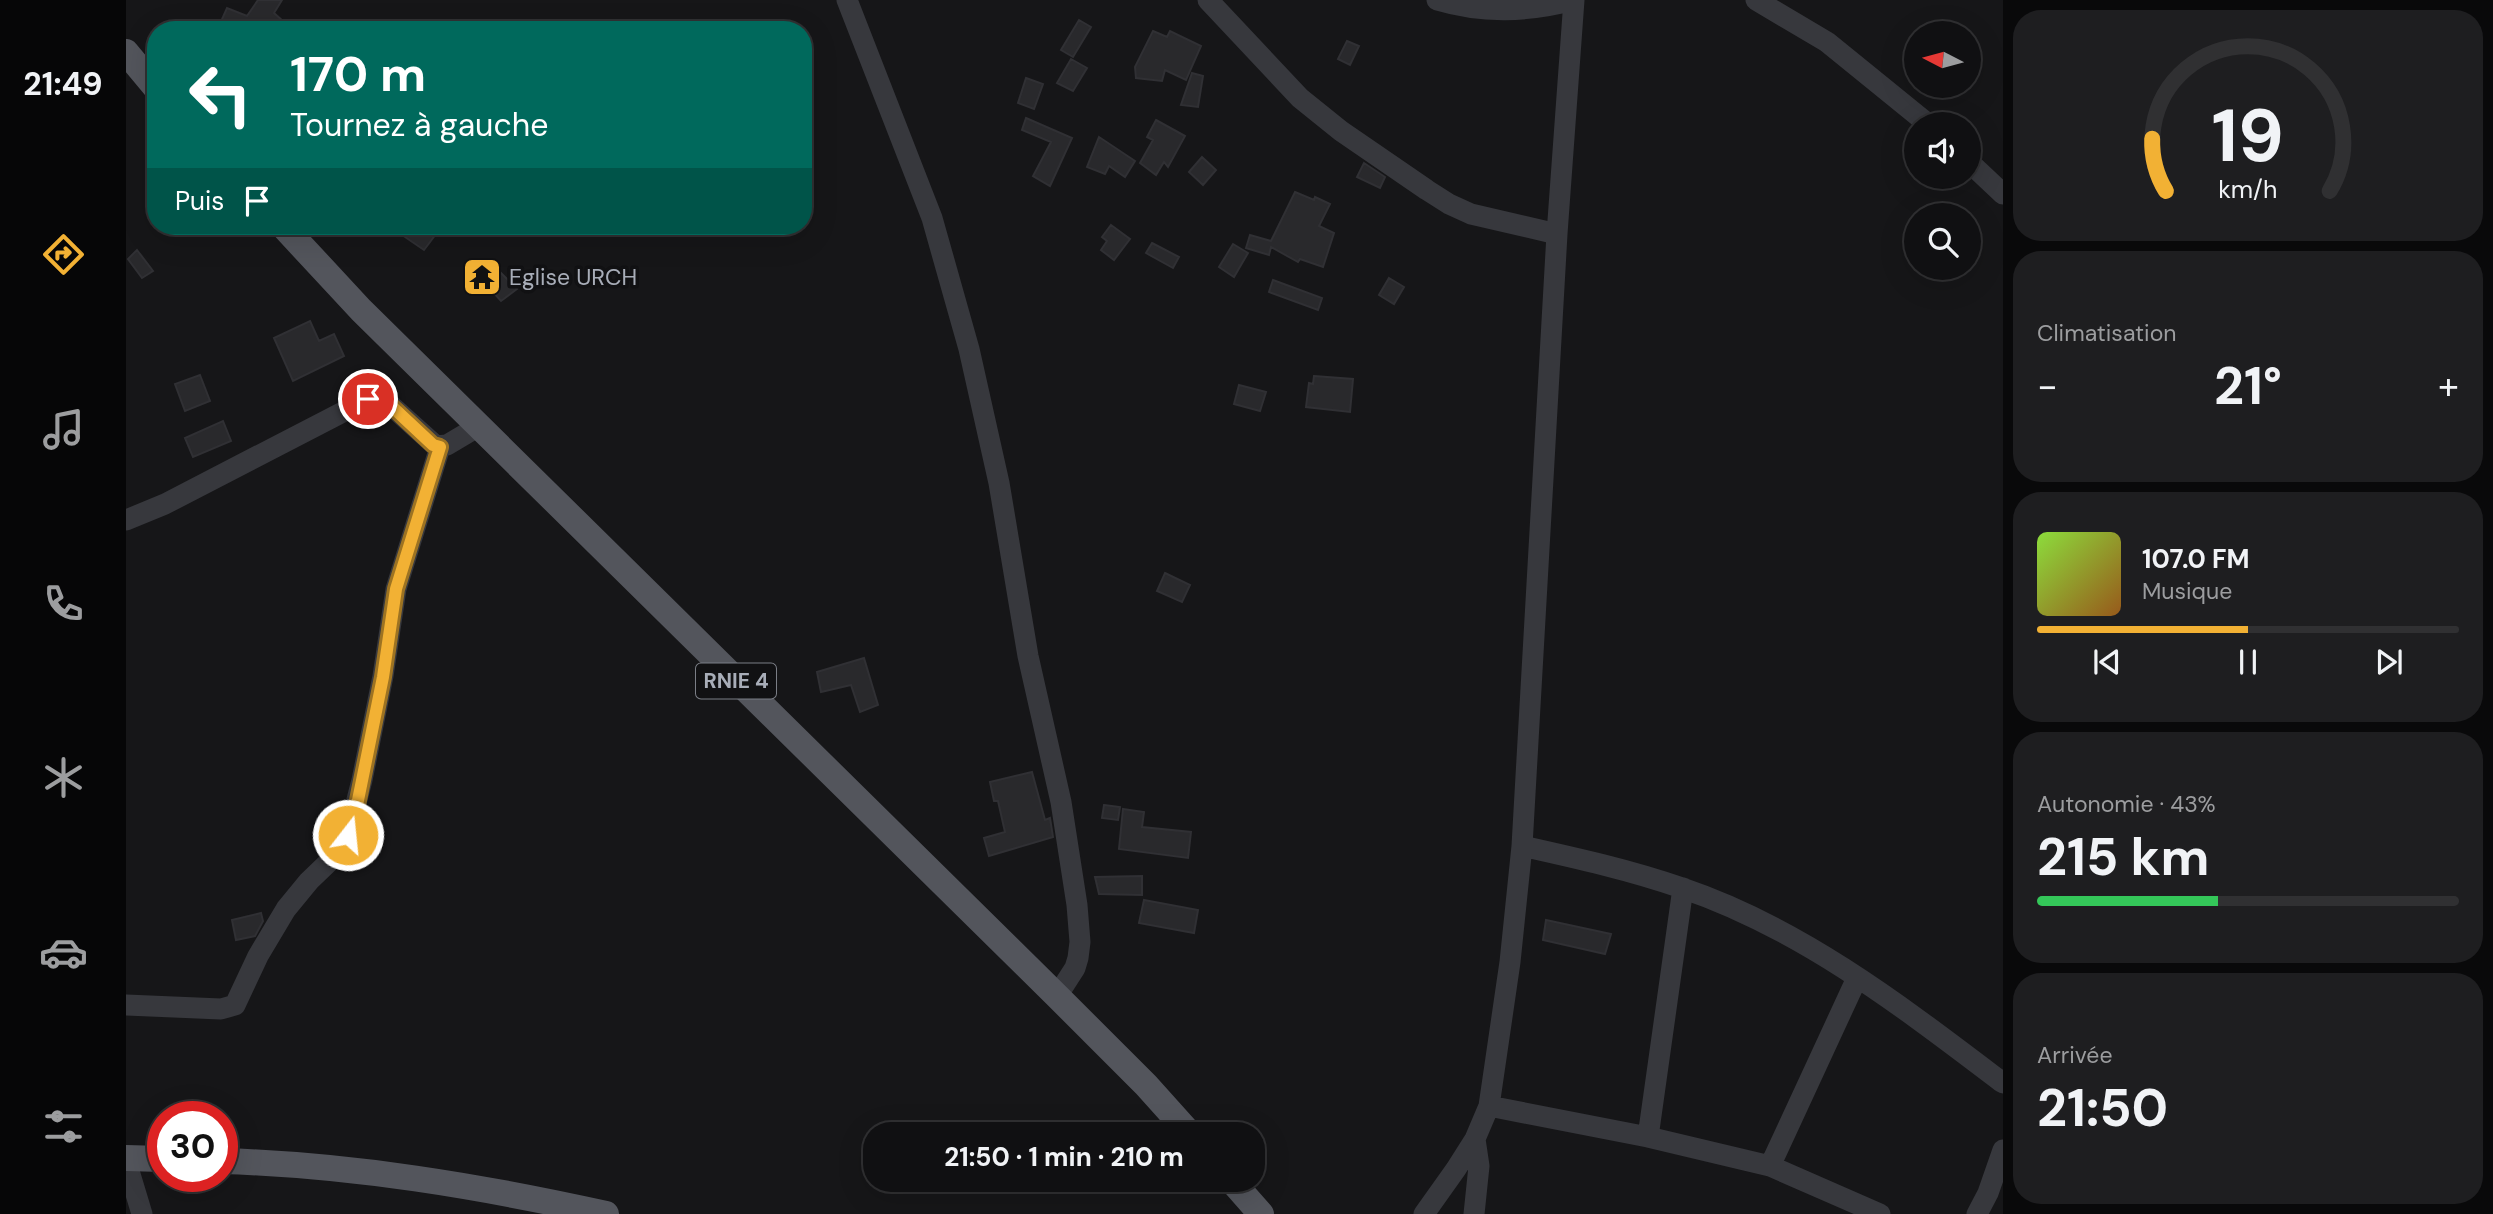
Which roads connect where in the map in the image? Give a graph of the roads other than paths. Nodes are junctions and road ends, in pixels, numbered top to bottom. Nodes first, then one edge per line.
1 (847, 0) edge
2 (1208, 0) edge
3 (1437, 0) edge
4 (1574, 0) edge
5 (1756, 0) edge
6 (126, 52) edge
7 (147, 77) edge
8 (1912, 112) edge
9 (1981, 173) edge
10 (2003, 194) edge
11 (1558, 234) junction
12 (291, 235) edge
13 (479, 426) junction
14 (440, 447) junction
15 (126, 520) edge
16 (1522, 846) junction
17 (1683, 888) junction
18 (1857, 978) junction
19 (1056, 996) junction
20 (126, 1005) edge
21 (2003, 1083) edge
22 (1489, 1106) junction
23 (1179, 1122) edge
24 (1648, 1137) junction
25 (1475, 1139) junction
26 (2003, 1150) edge
27 (126, 1159) edge
28 (147, 1159) edge
29 (238, 1162) edge
30 (1769, 1166) junction
31 (1242, 1192) edge
32 (1995, 1195) edge
33 (142, 1214) edge
34 (606, 1214) edge
35 (1261, 1214) edge
36 (1424, 1214) edge
37 (1474, 1214) edge
38 (1880, 1214) edge
39 (1977, 1214) edge

1 - 19 street
2 - 11 street
3 - 4 street
4 - 11 street
5 - 8 street
6 - 7 main road
9 - 10 street
11 - 16 street
12 - 13 main road, RNIE 4
13 - 14 street
13 - 19 main road, RNIE 4
14 - 15 street
14 - 20 street
16 - 17 street
16 - 22 street
17 - 18 street
17 - 24 street
18 - 21 street
18 - 30 street
19 - 23 main road, RNIE 4
22 - 24 street
22 - 25 street
24 - 30 street
25 - 36 street
25 - 37 street
26 - 32 street
27 - 28 main road
27 - 33 street
29 - 34 main road
30 - 38 street
31 - 35 main road
32 - 39 street

